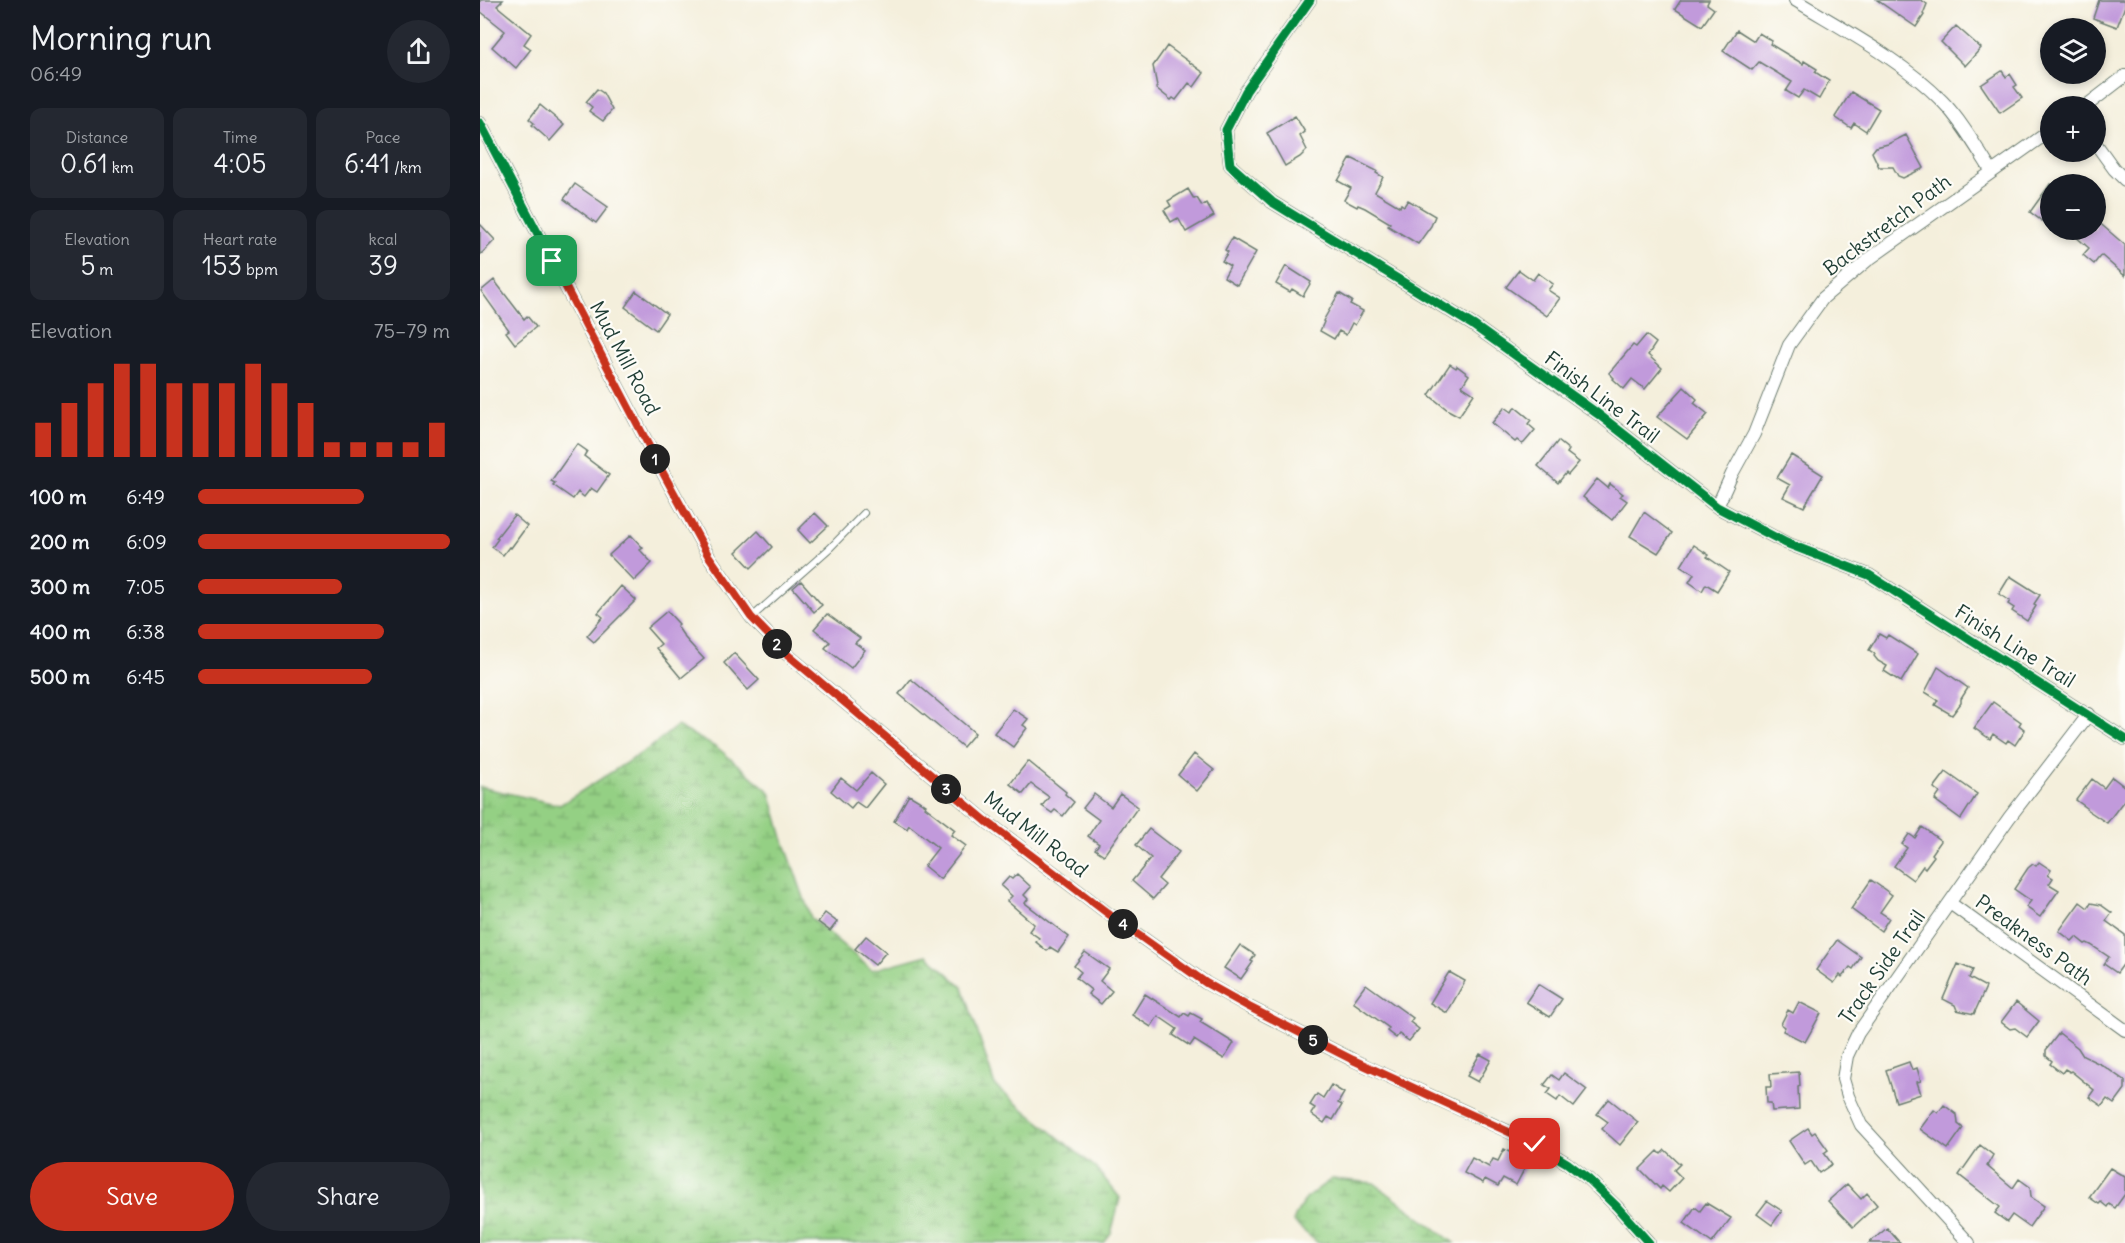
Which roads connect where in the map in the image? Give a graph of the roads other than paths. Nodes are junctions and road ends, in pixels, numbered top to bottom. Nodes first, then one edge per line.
1 (1310, 0) edge
2 (1795, 0) edge
3 (2125, 76) edge
4 (2099, 96) edge
5 (480, 123) edge
6 (2040, 138) edge
7 (2106, 158) edge
8 (1992, 172) junction
9 (2125, 180) edge
10 (1717, 507) junction
11 (864, 513) dead end
12 (751, 617) junction
13 (2089, 714) junction
14 (2125, 739) edge
15 (1950, 903) junction
16 (2125, 1030) edge
17 (1649, 1243) edge
18 (1969, 1243) edge

1 - 10 street, Finish Line Trail
2 - 8 street
3 - 4 street
5 - 12 street, Mud Mill Road
6 - 8 street, Backstretch Path
7 - 9 street
8 - 10 street, Backstretch Path
10 - 13 street, Finish Line Trail
11 - 12 lane
12 - 17 street, Mud Mill Road
13 - 14 street, Finish Line Trail
13 - 15 street, Track Side Trail
15 - 16 street, Preakness Path
15 - 18 street, Track Side Trail

